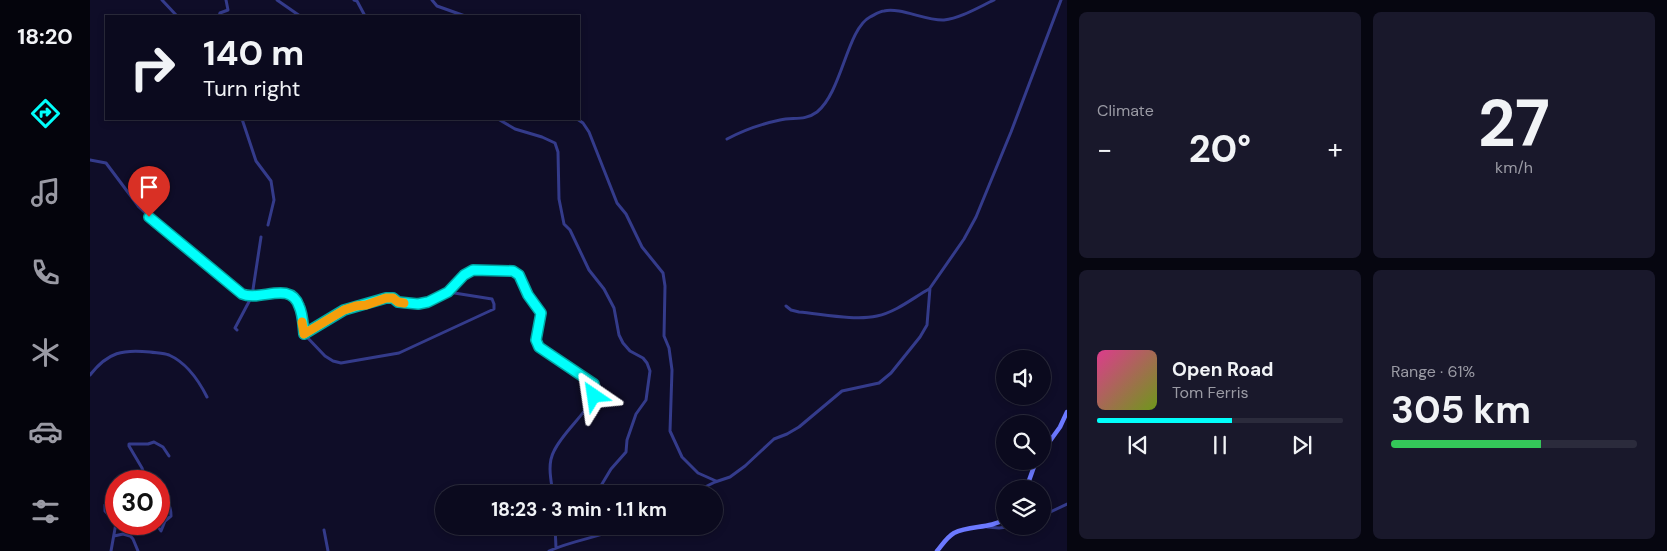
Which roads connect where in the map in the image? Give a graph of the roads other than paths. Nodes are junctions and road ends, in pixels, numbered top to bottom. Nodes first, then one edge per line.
1 (162, 0) edge
2 (226, 0) edge
3 (277, 0) edge
4 (354, 0) edge
5 (432, 0) edge
6 (994, 0) edge
7 (1061, 0) edge
8 (177, 15) edge
9 (219, 15) edge
10 (299, 15) edge
11 (364, 15) edge
12 (462, 15) edge
13 (242, 120) edge
14 (500, 120) edge
15 (578, 120) edge
16 (726, 139) dead end
17 (90, 160) edge
18 (268, 224) dead end
19 (261, 237) dead end
20 (930, 288) junction
21 (448, 292) junction
22 (252, 296) junction
23 (786, 306) dead end
24 (238, 330) dead end
25 (304, 334) junction
26 (90, 375) edge
27 (207, 397) dead end
28 (1067, 412) edge
29 (1051, 440) edge
30 (169, 456) dead end
31 (143, 470) edge
32 (717, 481) junction
33 (552, 485) edge
34 (601, 485) edge
35 (709, 485) edge
36 (1067, 504) edge
37 (1051, 512) edge
38 (996, 523) edge
39 (984, 527) junction
40 (996, 528) edge
41 (324, 530) dead end
42 (555, 535) edge
43 (598, 535) edge
44 (114, 536) joint
45 (131, 536) joint
46 (556, 548) junction
47 (111, 551) edge
48 (138, 551) edge
49 (328, 551) edge
50 (548, 551) edge
51 (937, 551) edge

1 - 8 street
2 - 9 street
3 - 10 street
4 - 11 street
5 - 12 street
6 - 16 street
7 - 20 street
13 - 18 street
14 - 34 street
15 - 32 street
17 - 22 street
19 - 22 street
20 - 23 street
20 - 32 street
21 - 25 street
21 - 25 street
21 - 33 street
22 - 24 street
22 - 25 street
26 - 27 street
28 - 29 main road
30 - 31 street
32 - 35 street
36 - 37 street
38 - 39 main road
39 - 40 street
39 - 51 main road
41 - 49 street
42 - 46 street
43 - 46 street
44 - 45 street
44 - 47 street
45 - 48 street
46 - 50 street

